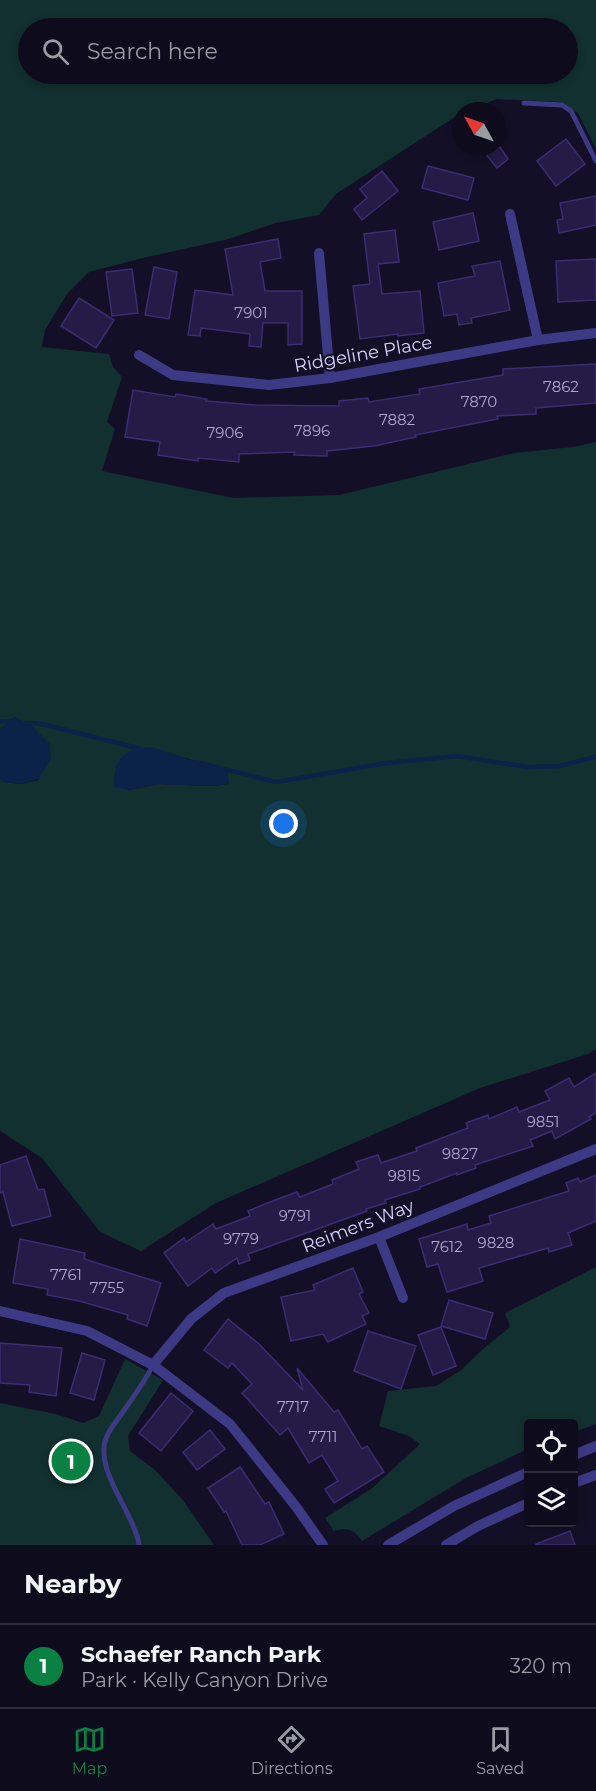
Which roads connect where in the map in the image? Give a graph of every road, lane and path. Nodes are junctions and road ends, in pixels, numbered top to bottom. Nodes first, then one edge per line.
1 (524, 103) dead end
2 (596, 161) edge
3 (510, 214) dead end
4 (319, 253) dead end
5 (596, 333) edge
6 (538, 340) junction
7 (140, 355) dead end
8 (330, 378) junction
9 (596, 1149) edge
10 (379, 1237) junction
11 (403, 1298) dead end
12 (0, 1311) edge
13 (153, 1365) junction
14 (596, 1446) edge
15 (578, 1453) edge
16 (526, 1473) edge
17 (596, 1475) edge
18 (578, 1481) edge
19 (524, 1505) edge
20 (139, 1545) edge
21 (323, 1545) edge
22 (388, 1545) edge
23 (446, 1545) edge

1 - 2 lane
3 - 6 street
4 - 8 street
5 - 6 street, Ridgeline Place
6 - 8 street, Ridgeline Place
7 - 8 street, Ridgeline Place
9 - 10 street, Reimers Way
10 - 11 street
10 - 13 street, Reimers Way
12 - 13 street
13 - 20 lane
13 - 21 street
14 - 15 street
16 - 22 street
17 - 18 street
19 - 23 street

